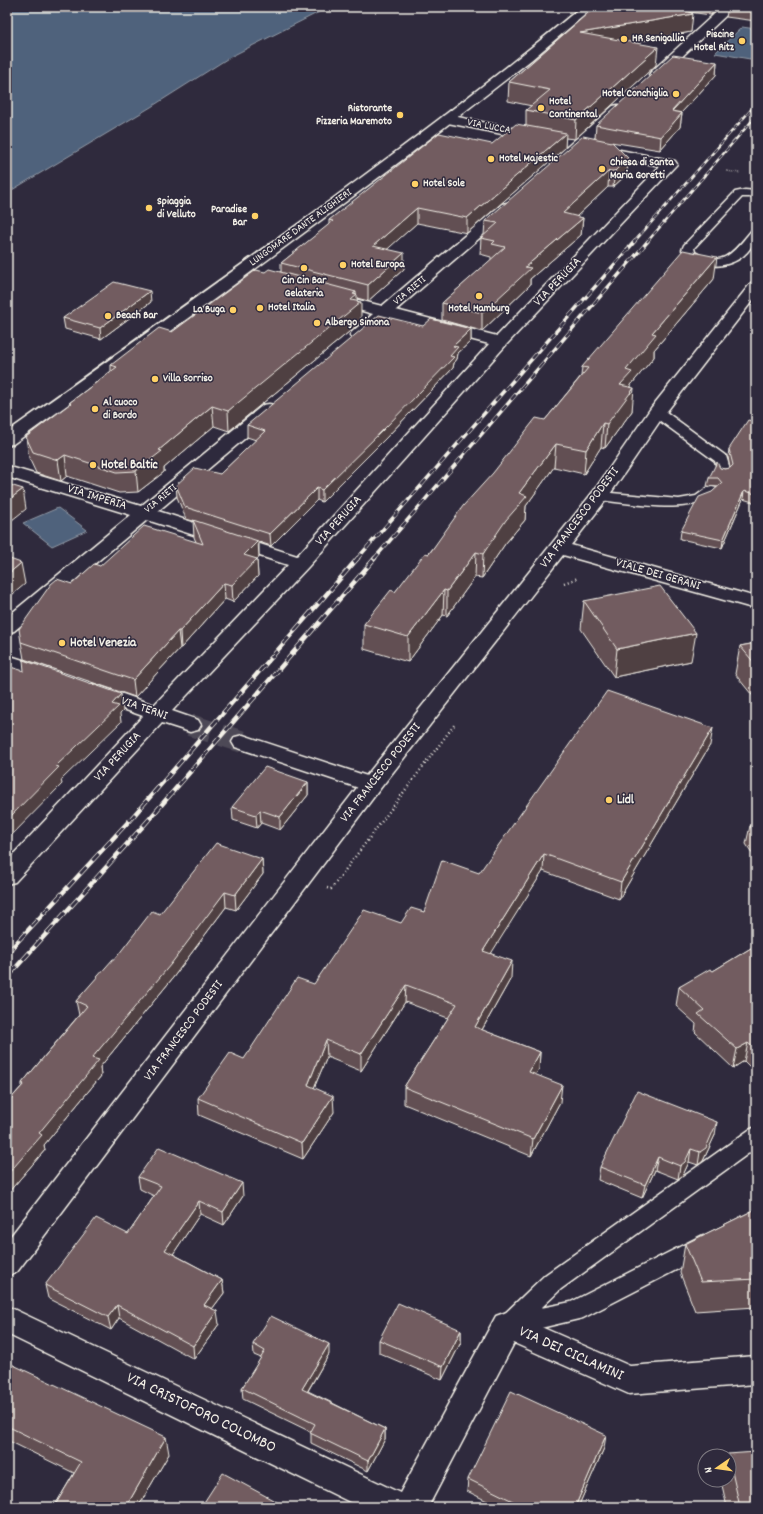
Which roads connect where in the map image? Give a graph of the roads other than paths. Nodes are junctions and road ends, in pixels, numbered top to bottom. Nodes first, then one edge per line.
1 (588, 7) edge
2 (729, 7) edge
3 (644, 85) edge
4 (628, 100) edge
5 (448, 119) junction
6 (545, 139) edge
7 (570, 144) junction
8 (554, 166) edge
9 (756, 194) edge
10 (518, 197) edge
11 (756, 232) edge
12 (239, 274) junction
13 (258, 279) edge
14 (756, 286) edge
15 (316, 294) edge
16 (386, 312) junction
17 (500, 342) junction
18 (344, 347) edge
19 (278, 402) edge
20 (657, 412) junction
21 (7, 440) edge
22 (7, 471) edge
23 (724, 472) edge
24 (712, 492) edge
25 (600, 496) junction
26 (145, 513) junction
27 (559, 548) junction
28 (301, 563) junction
29 (756, 603) edge
30 (7, 626) edge
31 (7, 661) edge
32 (158, 714) junction
33 (190, 725) tunnel mouth
34 (243, 742) tunnel mouth
35 (371, 784) junction
36 (7, 876) edge
37 (756, 1136) edge
38 (721, 1236) edge
39 (7, 1263) edge
40 (7, 1319) edge
41 (507, 1326) junction
42 (756, 1370) edge
43 (395, 1507) edge
44 (410, 1507) edge

1 - 5 street, LUNGOMARE DANTE ALIGHIERI
2 - 3 street
4 - 7 street
5 - 6 street, VIA LUCCA
5 - 12 street, LUNGOMARE DANTE ALIGHIERI
7 - 8 street
7 - 17 street, VIA PERUGIA
9 - 11 lane
10 - 16 street, VIA RIETI
12 - 13 street
12 - 21 street, LUNGOMARE DANTE ALIGHIERI
14 - 20 street, VIA FRANCESCO PODESTI
15 - 16 street
16 - 17 street
16 - 18 street, VIA RIETI
17 - 28 street, VIA PERUGIA
19 - 26 street, VIA RIETI
20 - 23 lane
20 - 25 street, VIA FRANCESCO PODESTI
22 - 26 street, VIA IMPERIA
24 - 25 lane
25 - 27 street, VIA FRANCESCO PODESTI
26 - 28 street, VIA IMPERIA
26 - 30 street, VIA RIETI
27 - 29 street, VIALE DEI GERANI
27 - 35 street, VIA FRANCESCO PODESTI
28 - 32 street, VIA PERUGIA
31 - 32 street, VIA TERNI
32 - 33 street, VIA TERNI
32 - 36 street, VIA PERUGIA
34 - 35 street
35 - 39 street, VIA FRANCESCO PODESTI
37 - 41 lane
38 - 41 lane
40 - 43 street, VIA CRISTOFORO COLOMBO
41 - 42 street, VIA DEI CICLAMINI
41 - 44 street

